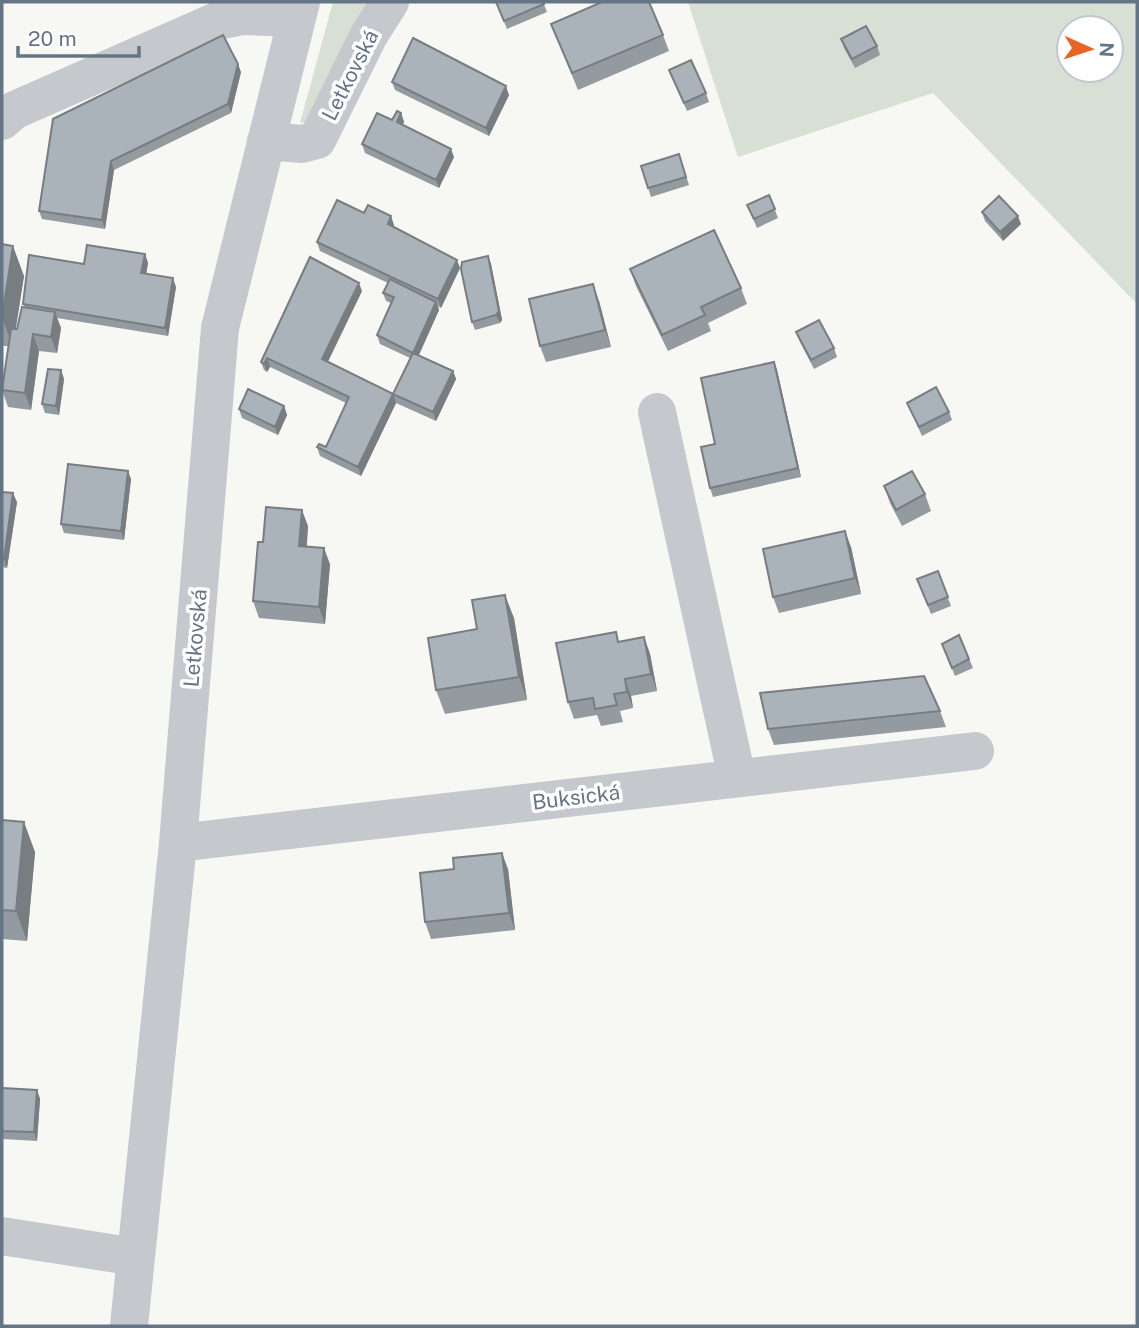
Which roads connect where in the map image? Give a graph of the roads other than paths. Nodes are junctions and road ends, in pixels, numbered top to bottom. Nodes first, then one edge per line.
1 (390, 2) edge
2 (298, 10) edge
3 (2, 121) edge
4 (266, 141) junction
5 (657, 412) dead end
6 (975, 751) dead end
7 (737, 778) junction
8 (178, 843) junction
9 (2, 1237) edge
10 (136, 1257) junction
11 (129, 1326) edge

1 - 4 street, Letkovská
2 - 3 street
2 - 4 street, Letkovská
4 - 8 street, Letkovská
5 - 7 street
6 - 7 street, Buksická
7 - 8 street, Buksická
8 - 10 street, Letkovská
9 - 10 street
10 - 11 street, Letkovská

